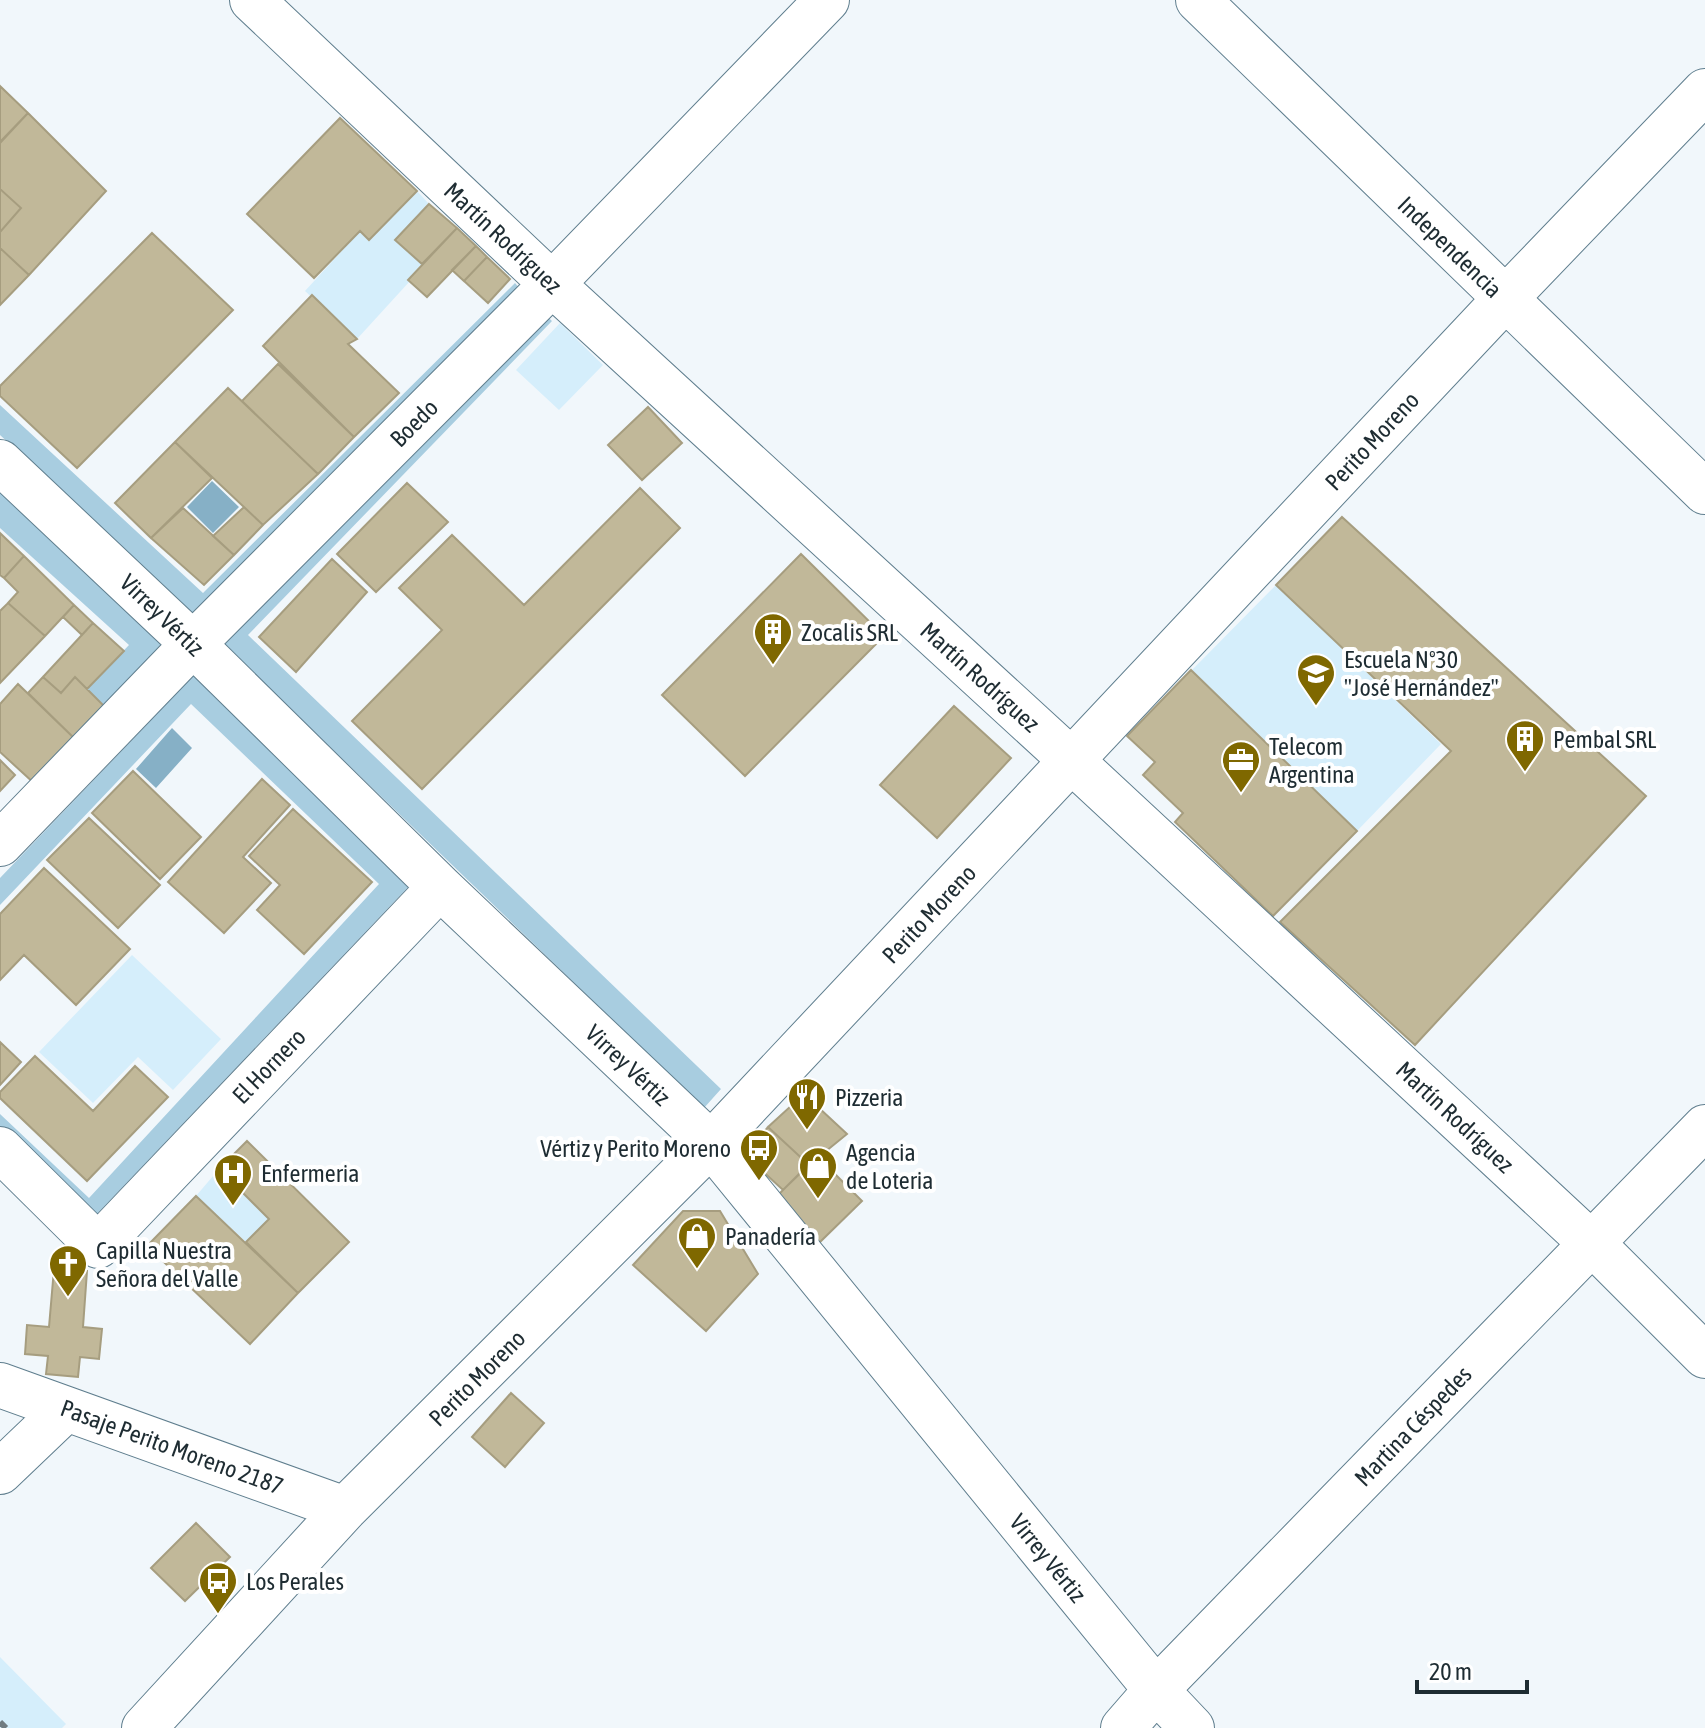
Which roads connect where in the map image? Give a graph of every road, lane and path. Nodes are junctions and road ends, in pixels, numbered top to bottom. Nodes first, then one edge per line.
1 (252, 0) edge
2 (827, 0) edge
3 (1198, 0) edge
4 (1705, 91) edge
5 (552, 284) junction
6 (1504, 300) junction
7 (0, 462) edge
8 (1705, 492) edge
9 (193, 644) junction
10 (1073, 762) junction
11 (0, 844) edge
12 (440, 887) junction
13 (1705, 1127) edge
14 (711, 1144) junction
15 (0, 1149) edge
16 (1591, 1243) junction
17 (1705, 1356) edge
18 (0, 1385) edge
19 (66, 1409) junction
20 (0, 1472) edge
21 (345, 1509) junction
22 (1156, 1690) junction
23 (160, 1723) edge
24 (1123, 1728) edge
25 (1192, 1728) edge

1 - 5 street, Martín Rodríguez
2 - 5 street, Boedo
3 - 6 street, Independencia
4 - 6 street, Perito Moreno
5 - 9 street, Boedo
5 - 10 street, Martín Rodríguez
6 - 8 street, Independencia
6 - 10 street, Perito Moreno
7 - 9 street, Virrey Vértiz
9 - 11 street, Boedo
9 - 12 street, Virrey Vértiz
10 - 14 street, Perito Moreno
10 - 16 street, Martín Rodríguez
12 - 14 street, Virrey Vértiz
12 - 15 street, El Hornero
13 - 16 street, Martina Céspedes
14 - 21 street, Perito Moreno
14 - 22 street, Virrey Vértiz
16 - 17 street, Martín Rodríguez
16 - 22 street, Martina Céspedes
18 - 19 street, Pasaje Perito Moreno 2187
19 - 20 street
19 - 21 street, Pasaje Perito Moreno 2187
21 - 23 street, Perito Moreno
22 - 24 street, Martina Céspedes
22 - 25 street, Virrey Vértiz

